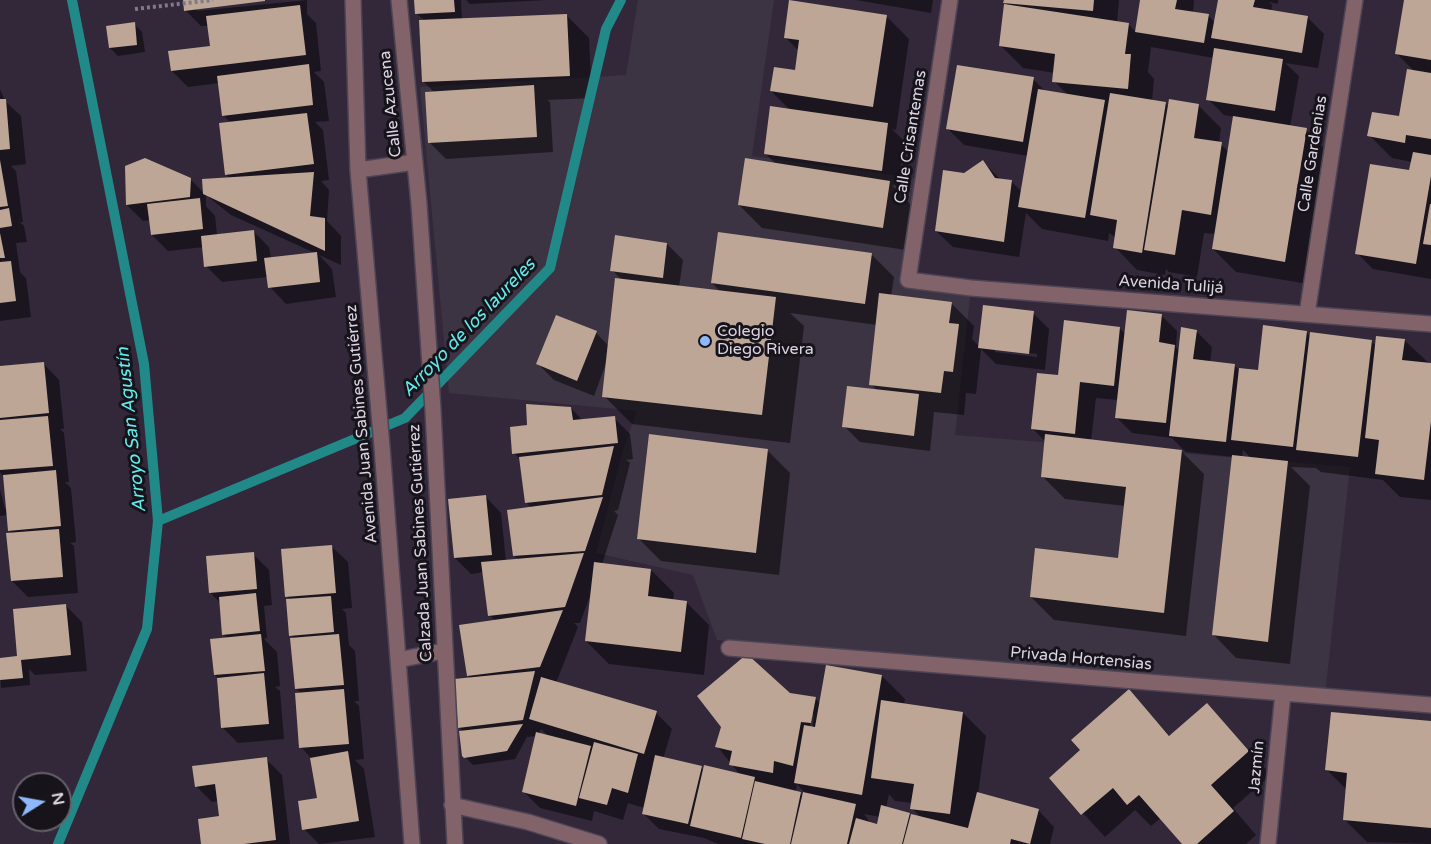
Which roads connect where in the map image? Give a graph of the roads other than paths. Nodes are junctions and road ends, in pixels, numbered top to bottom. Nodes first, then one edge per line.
1 (353, 0) edge
2 (399, 0) edge
3 (950, 0) edge
4 (1355, 0) edge
5 (415, 162) junction
6 (358, 170) junction
7 (419, 204) joint
8 (908, 280) joint
9 (1307, 314) junction
10 (1431, 324) edge
11 (729, 648) dead end
12 (443, 651) junction
13 (398, 660) junction
14 (1282, 693) junction
15 (1431, 705) edge
16 (452, 805) junction
17 (412, 844) edge
18 (455, 844) edge
19 (599, 844) edge
20 (1268, 844) edge

1 - 6 street, Avenida Juan Sabines Gutiérrez
2 - 5 street, Calle Azucena
3 - 8 street, Calle Crisantemas
4 - 9 street, Calle Gardenias
5 - 6 street
5 - 7 street, Calle Azucena
6 - 13 street, Avenida Juan Sabines Gutiérrez
7 - 12 street, Calzada Juan Sabines Gutiérrez
8 - 9 street, Avenida Tulijá
9 - 10 street, Avenida Tulijá
11 - 14 street, Privada Hortensias
12 - 13 street
12 - 16 street, Calzada Juan Sabines Gutiérrez
13 - 17 street, Avenida Juan Sabines Gutiérrez
14 - 15 street, Privada Hortensias
14 - 20 street, Jazmín
16 - 18 street, Calzada Juan Sabines Gutiérrez
16 - 19 street

